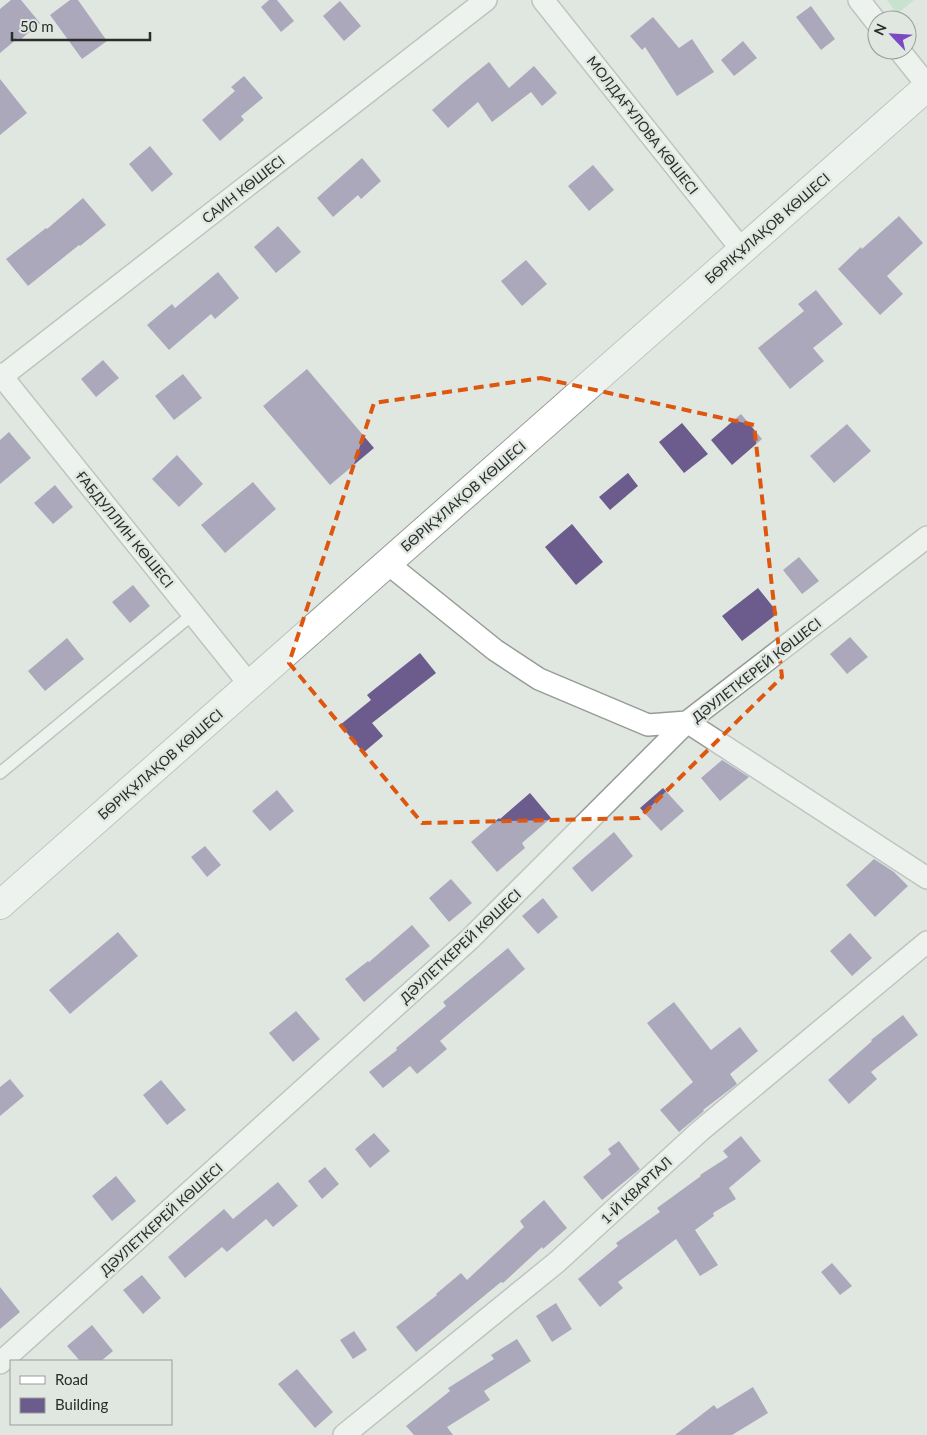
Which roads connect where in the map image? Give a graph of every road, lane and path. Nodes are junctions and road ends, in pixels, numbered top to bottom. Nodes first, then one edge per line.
1 (486, 0) edge
2 (543, 0) edge
3 (859, 0) edge
4 (867, 10) edge
5 (907, 60) edge
6 (927, 86) edge
7 (742, 250) junction
8 (1, 376) edge
9 (927, 537) edge
10 (387, 563) junction
11 (193, 614) junction
12 (250, 685) junction
13 (687, 722) junction
14 (0, 773) edge
15 (927, 878) edge
16 (0, 905) edge
17 (927, 942) edge
18 (0, 1364) edge
19 (344, 1435) edge

1 - 8 street, САИН КӨШЕСІ
2 - 7 street, МОЛДАҒҰЛОВА КӨШЕСІ
3 - 4 street
5 - 6 street
6 - 7 street, БӨРІҚҰЛАҚОВ КӨШЕСІ
7 - 10 street, БӨРІҚҰЛАҚОВ КӨШЕСІ
8 - 11 street, ҒАБДУЛЛИН КӨШЕСІ
9 - 13 street, ДӘУЛЕТКЕРЕЙ КӨШЕСІ
10 - 12 street, БӨРІҚҰЛАҚОВ КӨШЕСІ
10 - 13 street
11 - 12 street, ҒАБДУЛЛИН КӨШЕСІ
11 - 14 lane
12 - 16 street, БӨРІҚҰЛАҚОВ КӨШЕСІ
13 - 15 street
13 - 18 street, ДӘУЛЕТКЕРЕЙ КӨШЕСІ
17 - 19 street, 1-Й КВАРТАЛ

